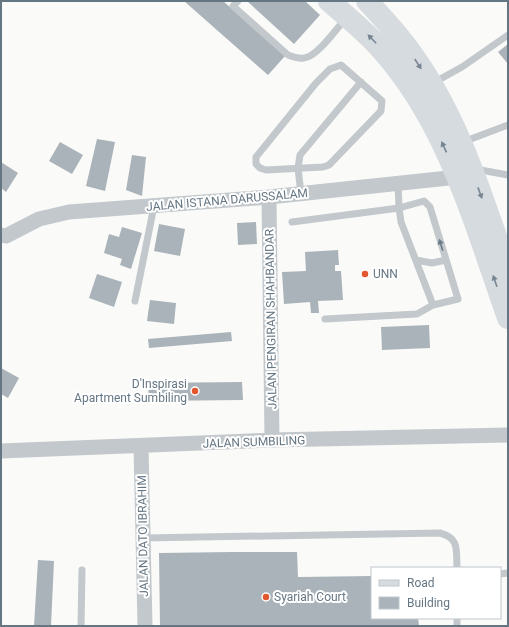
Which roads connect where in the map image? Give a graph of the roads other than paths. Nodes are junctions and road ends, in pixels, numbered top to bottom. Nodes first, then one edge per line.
1 (238, 1) edge
2 (329, 1) edge
3 (367, 1) edge
4 (347, 17) junction
5 (508, 35) edge
6 (361, 82) junction
7 (431, 84) junction
8 (508, 125) edge
9 (461, 143) junction
10 (298, 168) junction
11 (465, 172) junction
12 (508, 175) edge
13 (398, 183) junction
14 (301, 194) junction
15 (269, 197) junction
16 (154, 206) junction
17 (399, 208) junction
18 (292, 222) dead end
19 (1, 235) edge
20 (416, 260) junction
21 (446, 260) junction
22 (508, 271) edge
23 (135, 301) dead end
24 (433, 305) junction
25 (508, 318) edge
26 (325, 319) dead end
27 (508, 435) edge
28 (272, 440) junction
29 (140, 446) junction
30 (1, 451) edge
31 (143, 538) junction
32 (457, 567) edge
33 (82, 570) dead end
34 (81, 626) edge
35 (145, 626) edge

1 - 4 lane
2 - 4 main road
3 -> 7 main road
11 -> 4 main road
5 - 7 lane
6 - 10 lane
6 - 10 lane
6 - 10 lane
7 - 9 main road
8 - 9 lane
9 - 11 main road
10 - 14 lane
11 - 12 lane
11 - 13 street, JALAN ISTANA DARUSSALAM
11 -> 22 main road
25 -> 11 main road
13 - 14 street, JALAN ISTANA DARUSSALAM
13 - 17 lane
14 - 15 street, JALAN ISTANA DARUSSALAM
15 - 16 street, JALAN ISTANA DARUSSALAM
15 - 28 street, JALAN PENGIRAN SHAHBANDAR
16 - 19 street, JALAN ISTANA DARUSSALAM
16 - 23 lane
17 - 18 lane
17 - 20 lane
21 -> 17 lane
20 - 21 lane
20 - 24 lane
21 - 24 lane
24 - 26 lane
27 - 28 street, JALAN SUMBILING
28 - 29 street, JALAN SUMBILING
29 - 30 street, JALAN SUMBILING
29 - 31 street, JALAN DATO IBRAHIM
31 - 32 lane
31 - 35 street, JALAN DATO IBRAHIM
33 - 34 lane

